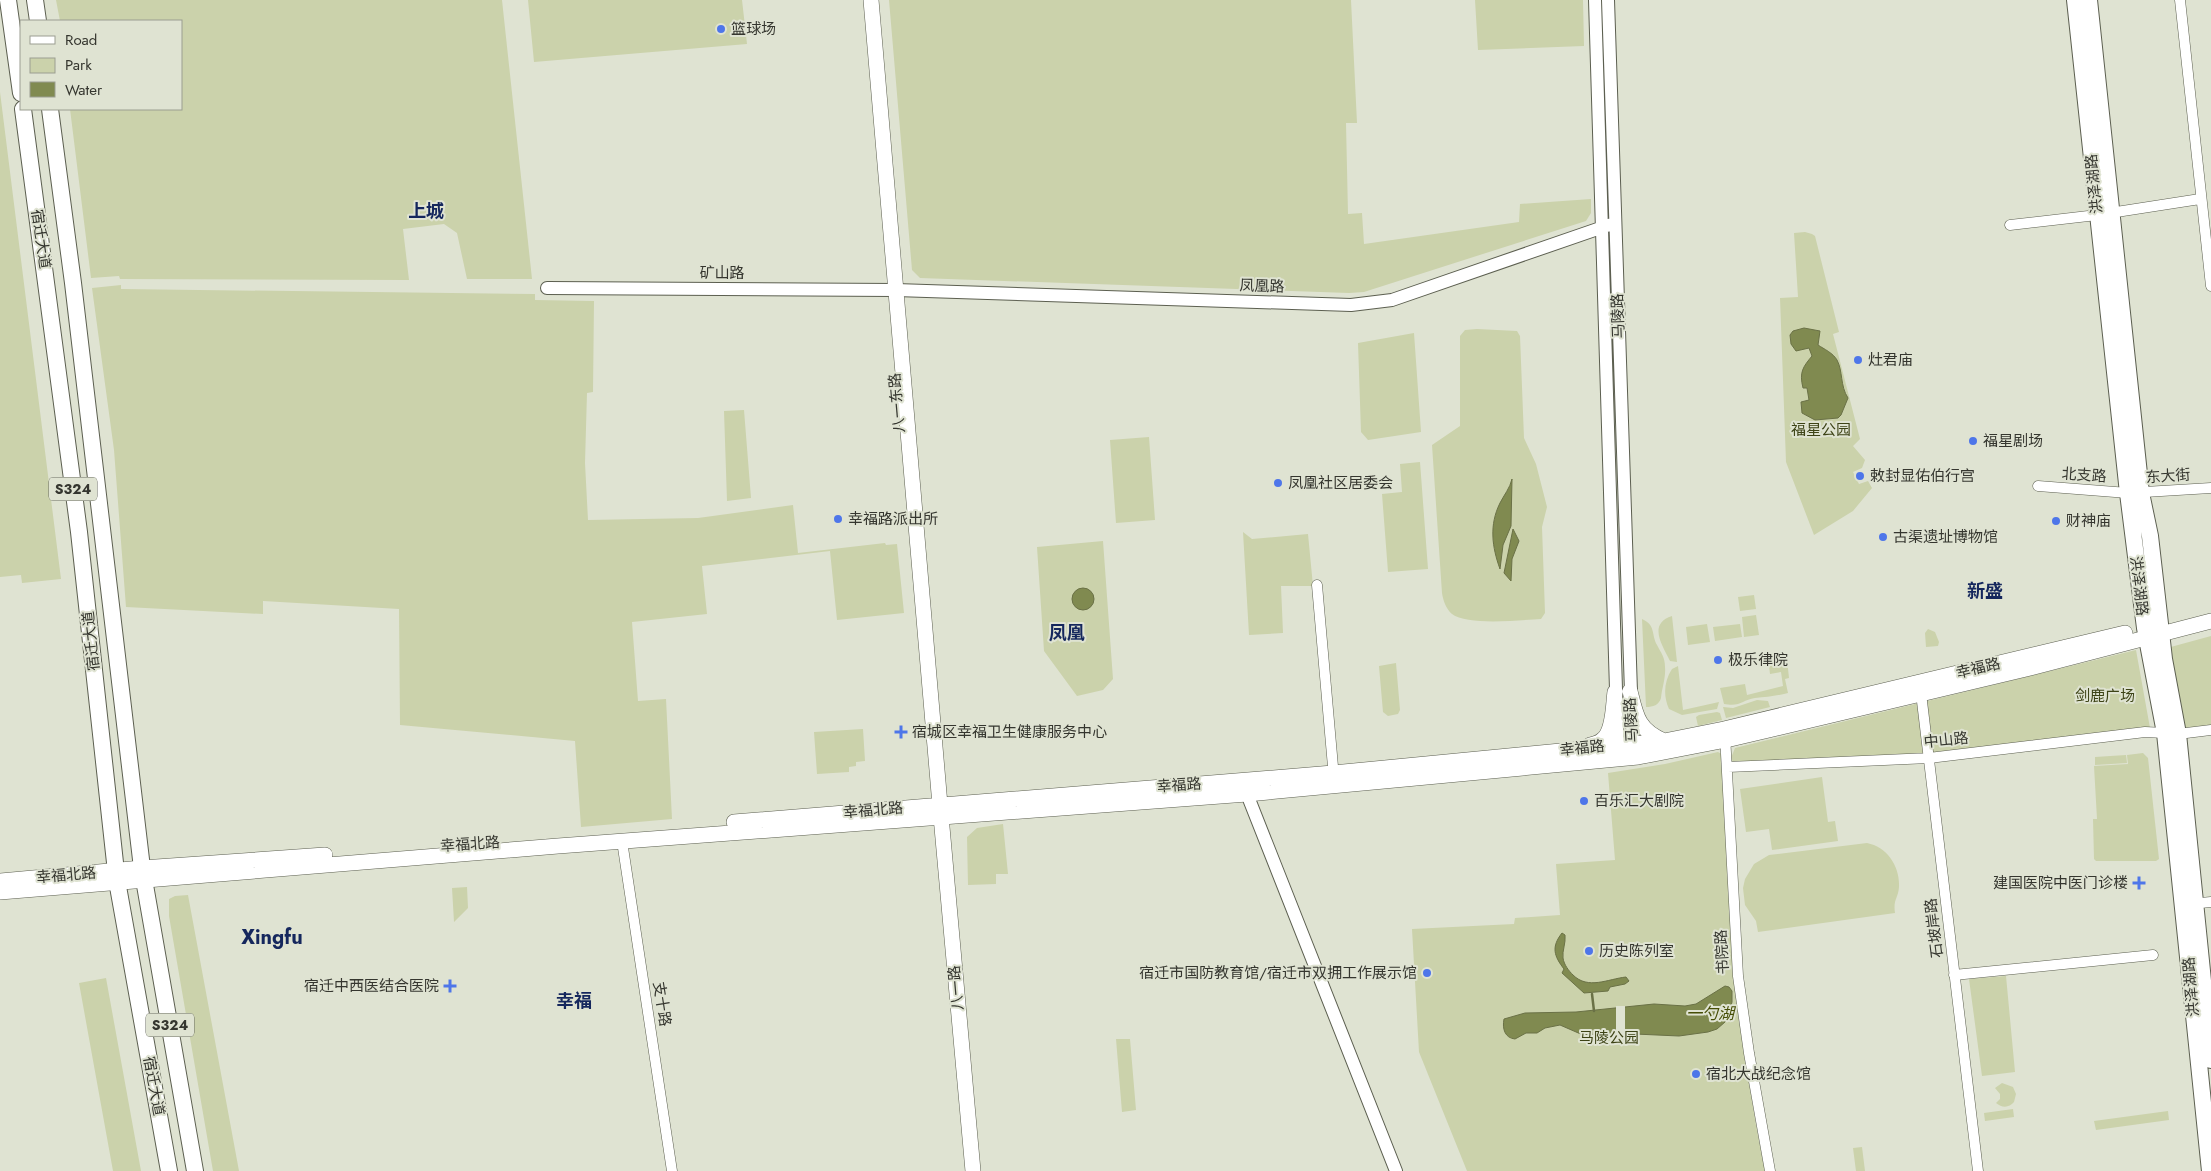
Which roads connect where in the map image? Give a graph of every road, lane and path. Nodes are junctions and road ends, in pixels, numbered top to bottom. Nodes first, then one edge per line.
1 (8, 0) edge
2 (36, 0) edge
3 (864, 0) edge
4 (872, 0) edge
5 (1594, 0) edge
6 (1608, 0) edge
7 (2075, 0) edge
8 (2089, 0) edge
9 (2180, 0) edge
10 (38, 20) edge
11 (20, 86) edge
12 (24, 110) edge
13 (50, 110) edge
14 (2200, 199) junction
15 (2104, 214) junction
16 (1615, 223) junction
17 (2010, 226) dead end
18 (1600, 227) junction
19 (2211, 286) edge
20 (547, 288) dead end
21 (892, 290) junction
22 (2038, 486) dead end
23 (2211, 488) edge
24 (2134, 493) junction
25 (1317, 585) dead end
26 (2211, 611) edge
27 (2211, 621) edge
28 (2153, 631) junction
29 (1922, 687) junction
30 (1622, 692) junction
31 (2211, 730) edge
32 (2171, 733) junction
33 (1725, 734) junction
34 (1664, 741) junction
35 (1578, 749) junction
36 (1625, 751) junction
37 (1928, 758) junction
38 (1728, 766) junction
39 (1334, 780) junction
40 (1247, 794) junction
41 (936, 811) junction
42 (622, 841) junction
43 (144, 873) junction
44 (117, 876) junction
45 (0, 881) edge
46 (0, 892) edge
47 (2197, 903) edge
48 (2153, 955) dead end
49 (1954, 975) junction
50 (2211, 1060) edge
51 (170, 1171) edge
52 (195, 1171) edge
53 (672, 1171) edge
54 (963, 1171) edge
55 (973, 1171) edge
56 (1396, 1171) edge
57 (1770, 1171) edge
58 (1978, 1171) edge
59 (2210, 1171) edge

1 - 11 main road
2 - 10 main road
3 - 21 main road, 八一东路
4 - 21 main road, 八一东路
5 - 18 street, 马陵路
6 - 16 street, 马陵路
7 - 15 main road, 洪泽湖路
8 - 15 main road, 洪泽湖路
9 - 14 street
12 - 44 main road, 宿迁大道 / S324
13 - 43 main road, 宿迁大道 / S324
14 - 15 street
14 - 19 street
15 - 17 street
15 - 24 main road, 洪泽湖路
16 - 18 street, 凤凰路
16 - 30 street, 马陵路
18 - 21 street, 凤凰路
18 - 30 street, 马陵路
20 - 21 street, 矿山路
21 - 41 main road, 八一东路
22 - 24 street, 北支路
23 - 24 street, 东大街
24 - 28 main road, 洪泽湖路
25 - 39 street
26 - 28 main road, 幸福路
27 - 28 main road, 幸福路
28 - 29 main road, 幸福路
28 - 32 main road, 洪泽湖路
29 - 33 main road, 幸福路
29 - 37 street, 石坡岸路
30 - 34 main road
30 - 35 main road
30 - 36 street, 马陵路
31 - 32 street, 中山路
32 - 37 street, 中山路
32 - 47 main road, 洪泽湖路
33 - 34 main road, 幸福路
33 - 36 main road, 幸福路
33 - 38 street, 书院路
34 - 36 main road, 幸福路
35 - 36 main road, 幸福路
35 - 39 main road, 幸福路
36 - 39 main road, 幸福路
37 - 38 street, 中山路
37 - 49 street, 石坡岸路
38 - 57 street, 书院路
39 - 40 main road, 幸福路
39 - 41 main road, 幸福路
40 - 41 main road, 幸福路
40 - 56 street
41 - 42 main road, 幸福北路
41 - 43 main road, 幸福北路
41 - 54 main road, 八一路
41 - 55 main road, 八一路
42 - 43 main road, 幸福北路
42 - 53 street, 支十路
43 - 44 main road, 幸福北路
43 - 52 main road, 宿迁大道 / S324
44 - 45 main road, 幸福北路
44 - 46 main road, 幸福北路
44 - 51 main road, 宿迁大道 / S324
47 - 50 main road, 洪泽湖路
47 - 59 main road, 洪泽湖路
48 - 49 street
49 - 58 street, 石坡岸路

